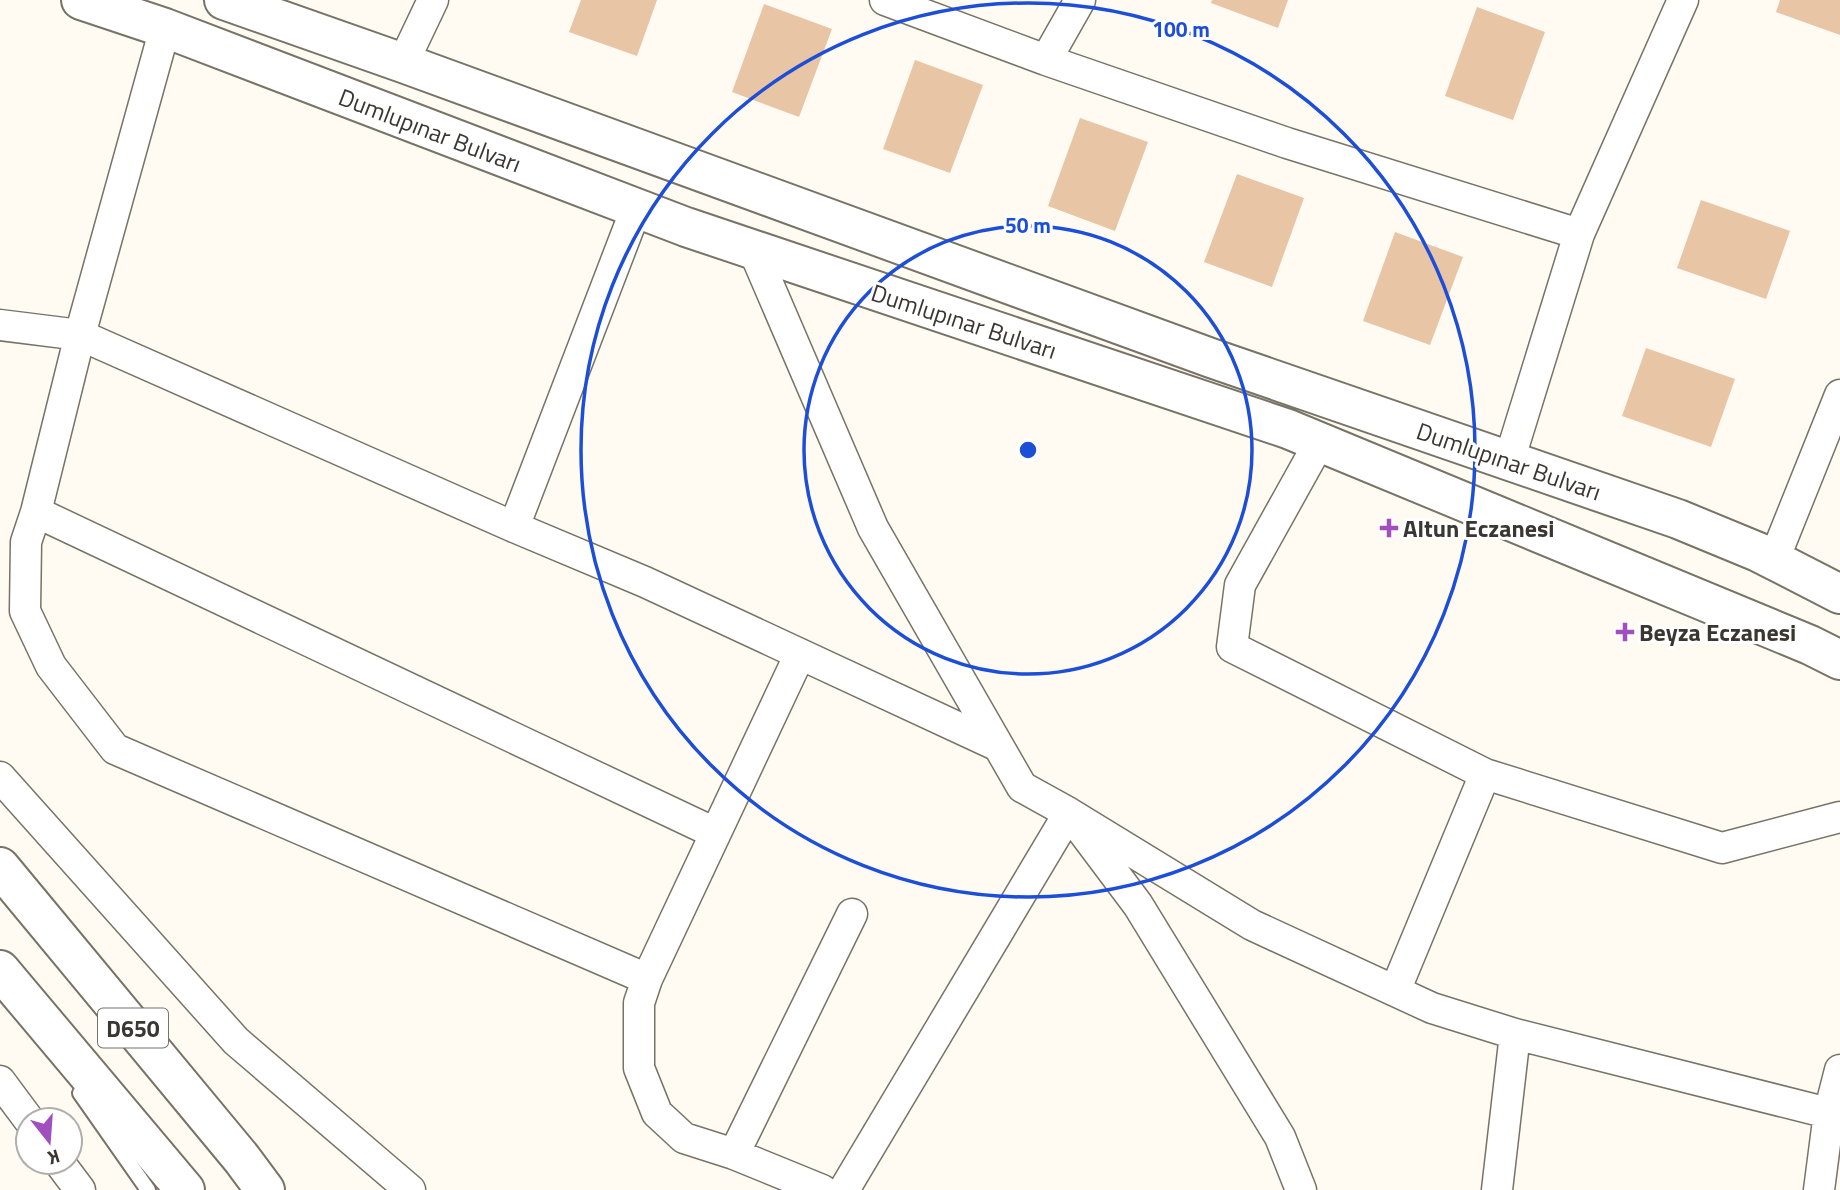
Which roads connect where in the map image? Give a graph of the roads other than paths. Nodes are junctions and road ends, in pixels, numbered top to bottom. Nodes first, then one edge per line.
1 (81, 0) edge
2 (224, 0) edge
3 (433, 0) edge
4 (885, 0) edge
5 (1080, 0) edge
6 (1683, 0) edge
7 (165, 28) junction
8 (1046, 60) junction
9 (403, 63) junction
10 (636, 209) junction
11 (1578, 234) junction
12 (754, 251) junction
13 (0, 325) edge
14 (80, 335) junction
15 (1840, 395) edge
16 (1319, 443) junction
17 (1509, 461) junction
18 (36, 512) junction
19 (514, 527) junction
20 (1773, 562) junction
21 (1840, 594) edge
22 (800, 654) junction
23 (1840, 660) edge
24 (998, 746) junction
25 (1485, 774) junction
26 (0, 777) edge
27 (1069, 813) junction
28 (1840, 817) edge
29 (715, 833) junction
30 (0, 867) edge
31 (852, 915) dead end
32 (0, 970) edge
33 (0, 976) edge
34 (647, 979) junction
35 (1395, 991) junction
36 (1515, 1034) junction
37 (1840, 1070) edge
38 (1, 1083) edge
39 (18, 1106) edge
40 (1834, 1114) edge
41 (734, 1153) junction
42 (148, 1190) edge
43 (185, 1190) edge
44 (265, 1190) edge
45 (410, 1190) edge
46 (822, 1190) edge
47 (844, 1190) edge
48 (1301, 1190) edge
49 (1497, 1190) edge
50 (1819, 1190) edge

1 - 7 main road, Dumlupınar Bulvarı
2 - 9 main road, Dumlupınar Bulvarı
3 - 9 street
4 - 8 street
5 - 8 street
6 - 11 street
7 - 10 main road, Dumlupınar Bulvarı
7 - 14 street
8 - 11 street
9 - 17 main road, Dumlupınar Bulvarı
10 - 12 main road, Dumlupınar Bulvarı
10 - 19 street
11 - 17 street
12 - 16 main road, Dumlupınar Bulvarı
12 - 24 street
13 - 14 street
14 - 18 street
14 - 19 street
15 - 20 street
16 - 23 main road, Dumlupınar Bulvarı
16 - 25 street
17 - 20 main road, Dumlupınar Bulvarı
18 - 29 street
18 - 34 street
19 - 22 street
20 - 21 main road, Dumlupınar Bulvarı
22 - 24 street
22 - 29 street
24 - 27 street
25 - 28 street
25 - 35 street
26 - 45 street
27 - 35 street
27 - 47 street
27 - 48 street
29 - 34 street
30 - 44 main road, D650
31 - 41 street
32 - 43 main road, D650
33 - 42 lane
34 - 41 street
35 - 36 street
36 - 40 street
36 - 49 street
37 - 40 street
38 - 39 street
40 - 50 street
41 - 46 street

